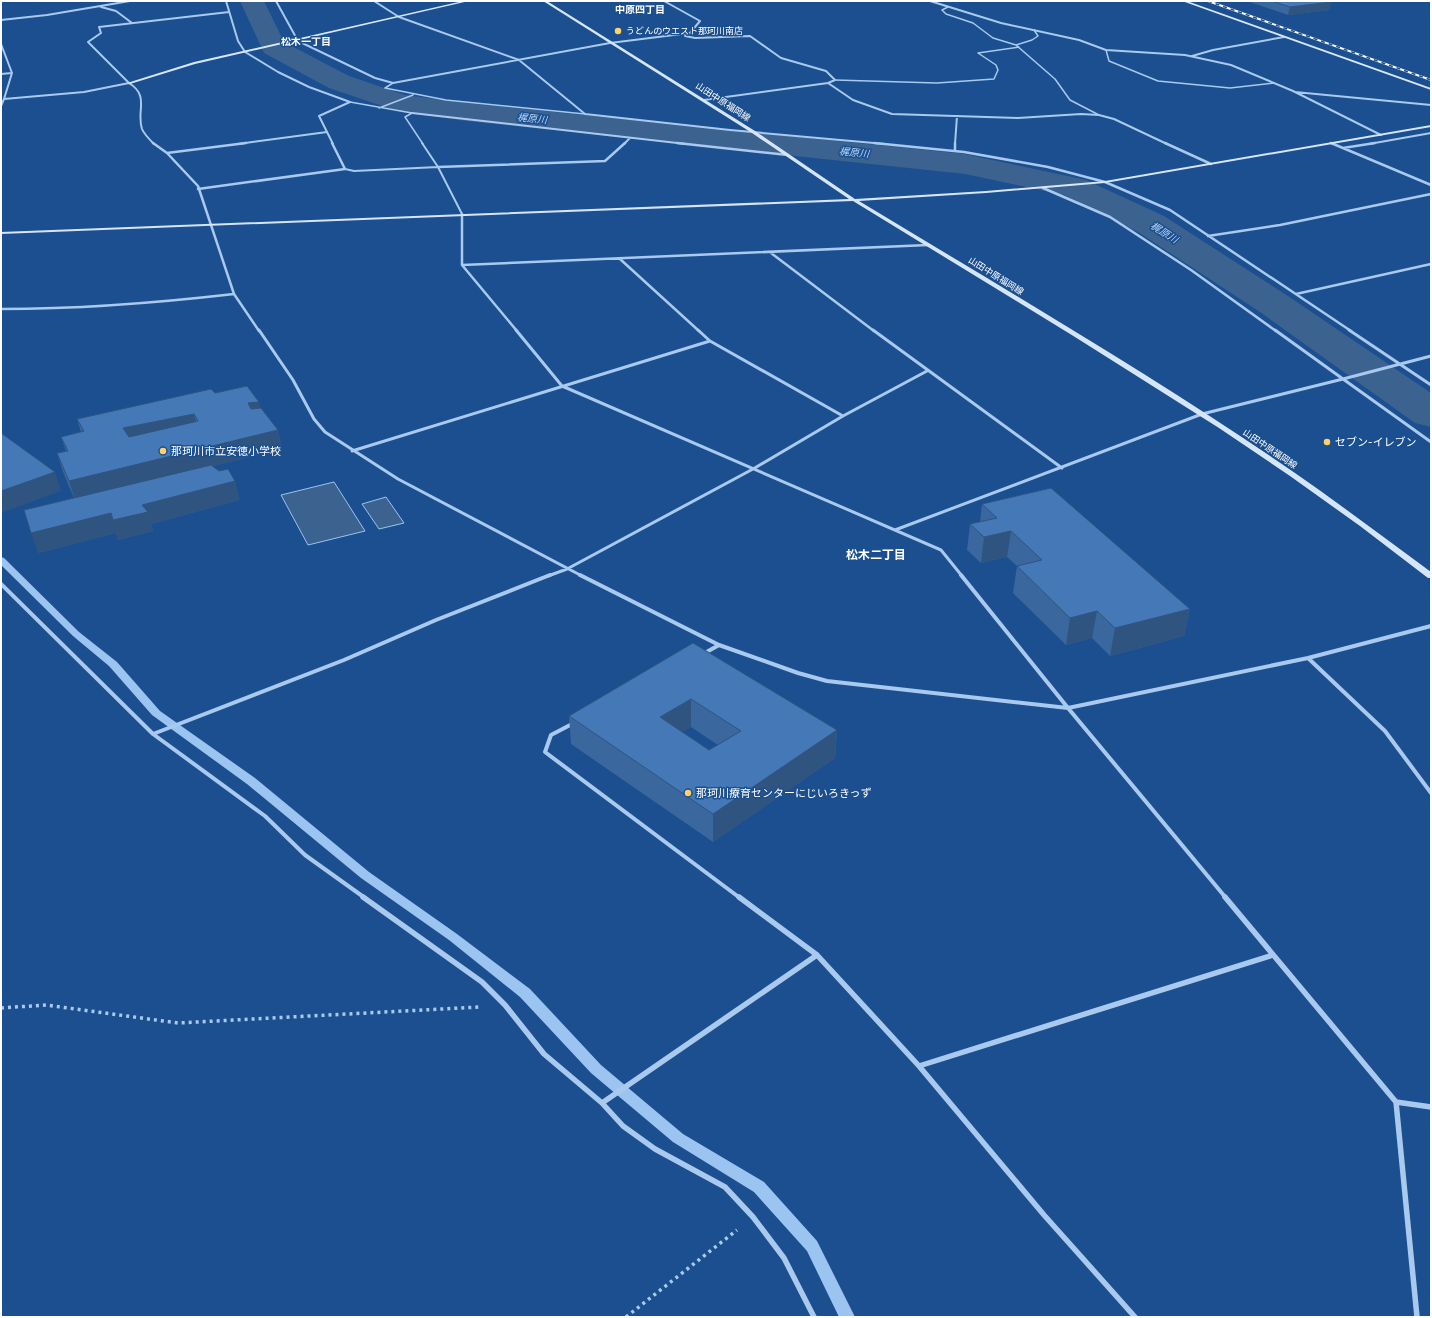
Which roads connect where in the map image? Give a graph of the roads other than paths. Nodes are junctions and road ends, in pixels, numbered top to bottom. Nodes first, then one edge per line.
1 (130, 1) edge
2 (226, 1) edge
3 (276, 1) edge
4 (374, 1) edge
5 (467, 1) edge
6 (545, 1) edge
7 (664, 1) edge
8 (930, 1) edge
9 (1184, 1) edge
10 (99, 6) junction
11 (948, 7) junction
12 (229, 12) junction
13 (399, 17) junction
14 (1, 20) edge
15 (132, 22) junction
16 (1034, 30) junction
17 (681, 35) junction
18 (1284, 37) junction
19 (298, 41) junction
20 (610, 43) junction
21 (1, 44) edge
22 (1016, 45) junction
23 (1019, 47) junction
24 (1106, 50) junction
25 (245, 52) junction
26 (1192, 56) junction
27 (519, 60) junction
28 (12, 73) junction
29 (1, 74) edge
30 (835, 80) junction
31 (129, 83) junction
32 (828, 83) junction
33 (1274, 83) junction
34 (393, 84) junction
35 (1431, 89) edge
36 (1293, 91) junction
37 (413, 94) junction
38 (4, 99) junction
39 (704, 100) junction
40 (350, 102) junction
41 (1431, 105) edge
42 (1, 106) edge
43 (379, 108) junction
44 (412, 113) junction
45 (585, 114) junction
46 (1099, 115) junction
47 (957, 116) junction
48 (1431, 126) edge
49 (327, 132) junction
50 (752, 132) junction
51 (1381, 134) junction
52 (1431, 134) edge
53 (630, 138) junction
54 (1331, 143) junction
55 (1343, 148) junction
56 (955, 151) junction
57 (167, 153) junction
58 (787, 154) junction
59 (1212, 164) junction
60 (438, 167) junction
61 (345, 169) junction
62 (1105, 182) junction
63 (1431, 185) edge
64 (1043, 188) junction
65 (198, 189) junction
66 (1431, 194) edge
67 (854, 200) junction
68 (462, 214) junction
69 (210, 225) junction
70 (1, 232) edge
71 (1208, 236) junction
72 (928, 245) junction
73 (771, 253) junction
74 (620, 259) junction
75 (1431, 264) edge
76 (462, 265) junction
77 (234, 294) junction
78 (1296, 294) junction
79 (1, 309) edge
80 (710, 341) junction
81 (1431, 356) edge
82 (1399, 364) junction
83 (927, 371) junction
84 (1343, 379) junction
85 (1431, 385) edge
86 (562, 386) junction
87 (1202, 414) junction
88 (843, 416) junction
89 (1431, 442) edge
90 (352, 451) junction
91 (1062, 468) junction
92 (753, 469) junction
93 (894, 530) junction
94 (567, 569) junction
95 (1431, 576) edge
96 (1, 584) edge
97 (1431, 626) edge
98 (719, 645) junction
99 (698, 657) edge
100 (1308, 658) junction
101 (1068, 708) junction
102 (579, 720) edge
103 (153, 734) junction
104 (1431, 793) edge
105 (817, 955) junction
106 (1273, 955) junction
107 (919, 1066) junction
108 (1396, 1102) junction
109 (602, 1103) junction
110 (1431, 1107) edge
111 (814, 1317) edge
112 (1135, 1317) edge
113 (1417, 1317) edge

1 - 10 street
2 - 12 street
3 - 19 street
4 - 13 street
5 - 13 street
6 - 20 street, 山田中原福岡線
7 - 17 street
8 - 11 street
9 - 18 street
10 - 14 street
10 - 15 street
11 - 16 street
11 - 22 lane
12 - 15 street
12 - 25 street
13 - 19 street
13 - 27 street
15 - 31 street
16 - 22 lane
16 - 24 street
17 - 20 street
17 - 30 street
18 - 26 street
18 - 35 street
19 - 25 street
19 - 34 street
20 - 27 street
20 - 39 street, 山田中原福岡線
21 - 28 street
22 - 23 lane
23 - 30 lane
23 - 46 lane
24 - 26 street
24 - 33 lane
25 - 31 street
25 - 40 street
26 - 33 street
27 - 34 street
27 - 45 street
28 - 29 street
28 - 38 street
30 - 32 street
31 - 38 street
31 - 57 street
32 - 39 street
32 - 47 street
33 - 36 street
34 - 37 lane
36 - 41 street
36 - 51 street
37 - 43 lane
37 - 45 lane
38 - 42 street
39 - 50 street, 山田中原福岡線
40 - 43 lane
40 - 49 street
43 - 44 lane
44 - 53 street
44 - 60 lane
45 - 50 street
46 - 47 street
46 - 59 street
47 - 56 street
48 - 51 street
49 - 57 street
49 - 61 street
50 - 56 street
50 - 58 street, 山田中原福岡線
51 - 54 street
52 - 55 street
53 - 58 street
53 - 60 street
54 - 55 street
54 - 59 street
55 - 63 street
56 - 62 street
57 - 65 street
58 - 67 street, 山田中原福岡線
59 - 62 street
60 - 61 lane
60 - 68 lane
61 - 65 street
62 - 64 street
62 - 71 street
64 - 67 street
64 - 84 street
65 - 69 street
66 - 71 street
67 - 68 street
67 - 72 street, 山田中原福岡線
68 - 69 street
68 - 76 street
69 - 70 street
69 - 77 street
71 - 78 street
72 - 73 street
72 - 87 street, 山田中原福岡線
73 - 74 street
73 - 83 street
74 - 76 street
74 - 80 street
75 - 78 street
76 - 86 street
77 - 79 street
77 - 90 street
78 - 82 street
80 - 86 street
80 - 88 street
81 - 82 street
82 - 84 street
82 - 85 street
83 - 88 street
83 - 91 street
84 - 87 street
84 - 89 street
86 - 90 street
86 - 92 street
87 - 91 street
87 - 95 street, 山田中原福岡線
88 - 92 street
90 - 94 street
91 - 93 street
92 - 93 street
92 - 94 street
93 - 101 street
94 - 98 street
94 - 103 street
96 - 103 street
97 - 100 street
98 - 99 street
98 - 101 street
100 - 101 street
100 - 104 street
101 - 106 street
102 - 105 street
103 - 109 street
105 - 107 street
105 - 109 street
106 - 107 street
106 - 108 street
107 - 112 street
108 - 110 street
108 - 113 street
109 - 111 street

